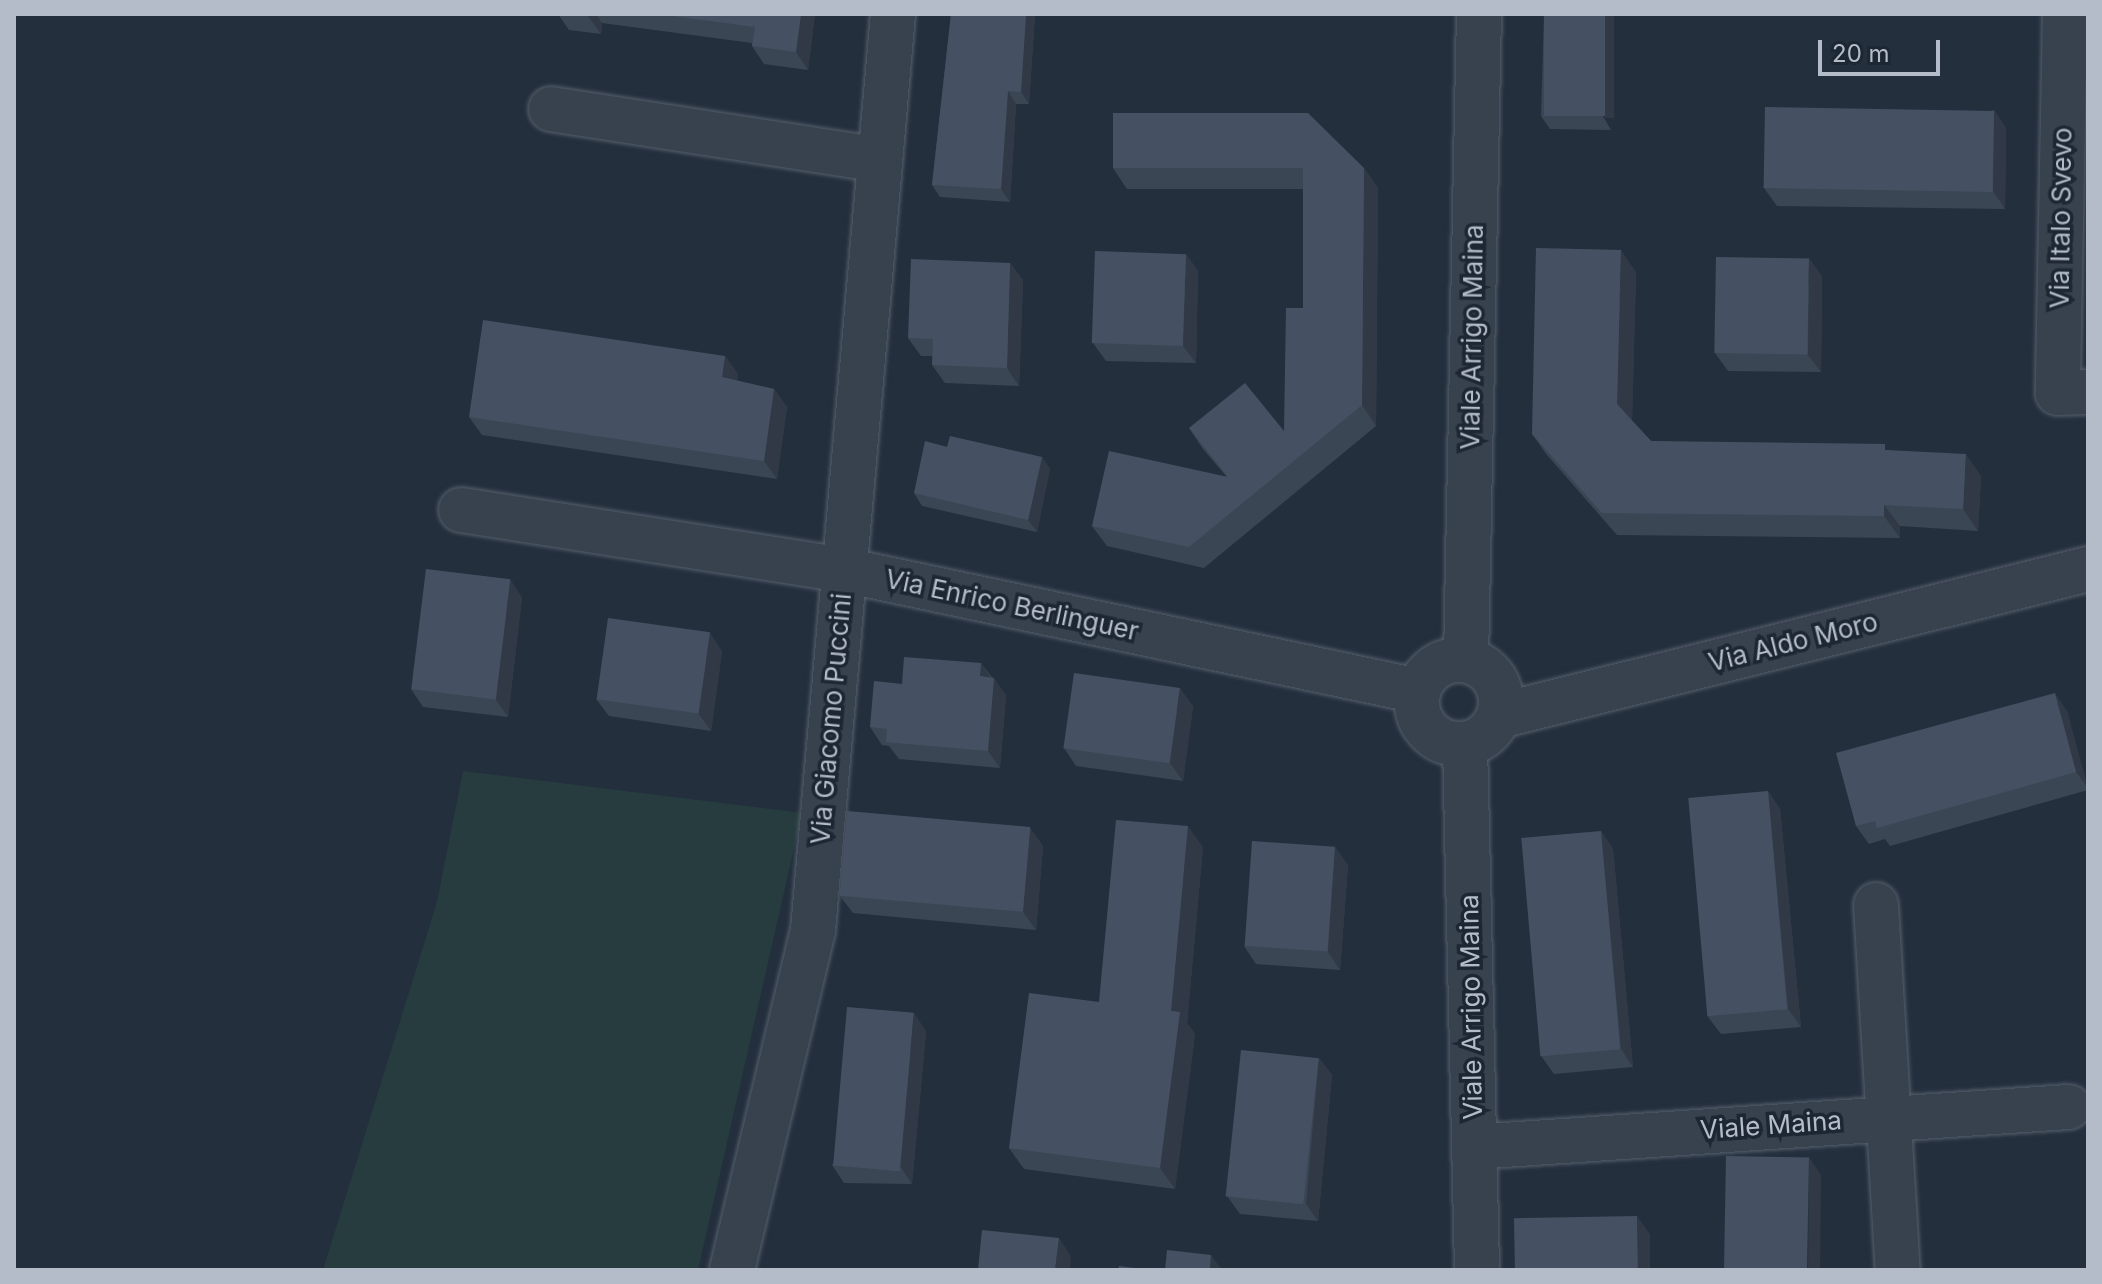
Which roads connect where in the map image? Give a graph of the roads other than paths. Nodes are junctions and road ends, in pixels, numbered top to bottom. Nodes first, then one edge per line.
1 (893, 14) edge
2 (1479, 14) edge
3 (2065, 14) edge
4 (551, 109) dead end
5 (880, 160) junction
6 (2088, 392) edge
7 (461, 510) dead end
8 (2088, 569) edge
9 (844, 570) junction
10 (1466, 660) junction
11 (1418, 691) junction
12 (1499, 716) junction
13 (1465, 744) junction
14 (1876, 905) dead end
15 (2069, 1107) dead end
16 (1891, 1116) junction
17 (1474, 1147) junction
18 (732, 1270) edge
19 (1477, 1270) edge
20 (1898, 1270) edge

1 - 5 street, Via Giacomo Puccini
2 - 10 street, Viale Arrigo Maina
3 - 6 street, Via Italo Svevo
4 - 5 street
5 - 9 street, Via Giacomo Puccini
7 - 9 street, Via Enrico Berlinguer
8 - 12 street, Via Aldo Moro
9 - 11 street, Via Enrico Berlinguer
9 - 18 street, Via Giacomo Puccini
10 - 11 street
10 - 12 street
11 - 13 street
12 - 13 street
13 - 17 street, Viale Arrigo Maina
14 - 16 street
15 - 16 street, Viale Maina
16 - 17 street, Viale Maina
16 - 20 street
17 - 19 street, Viale Arrigo Maina

